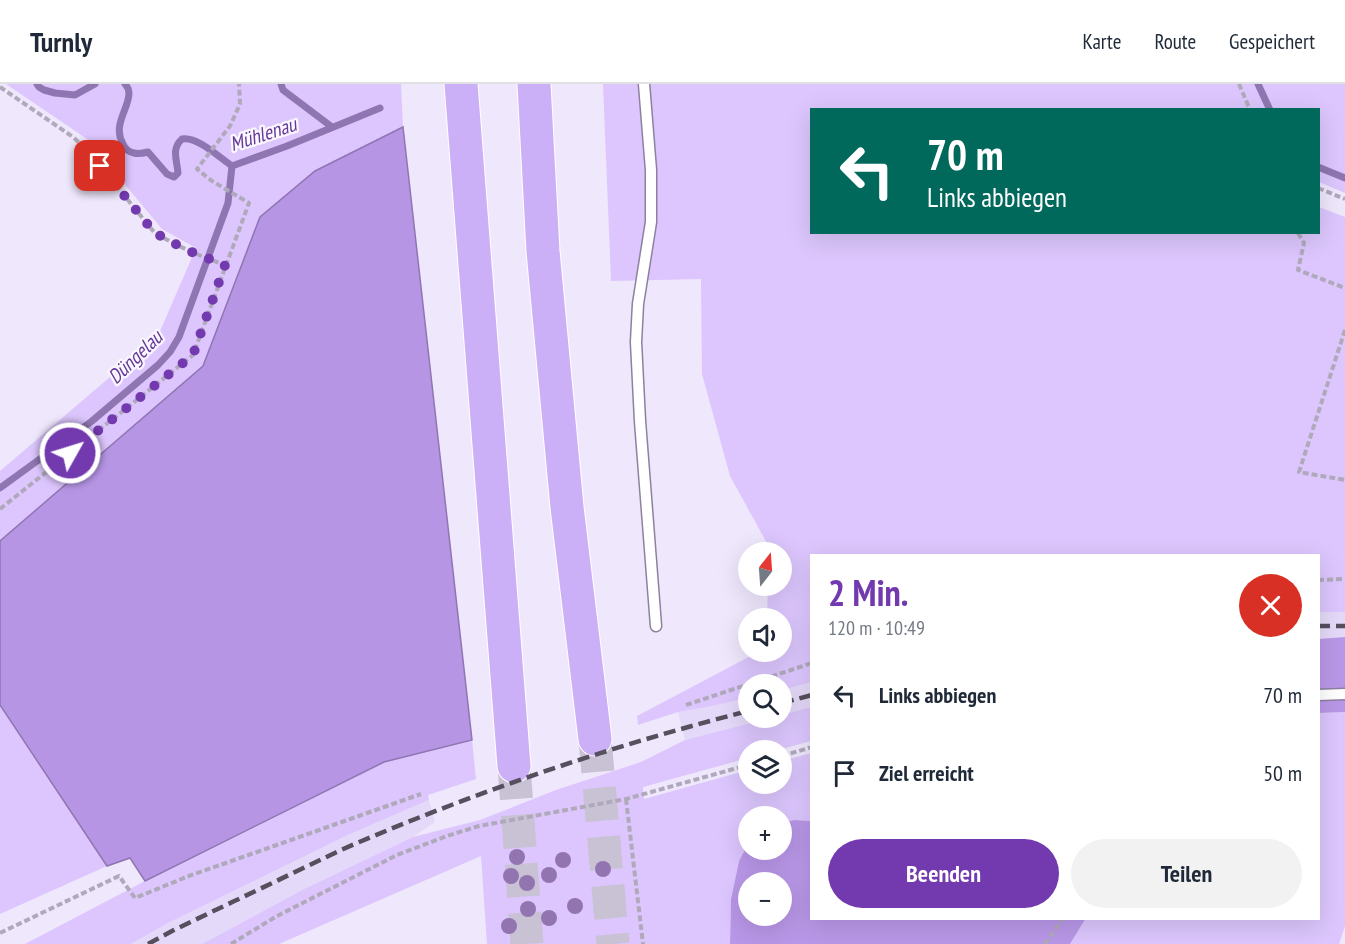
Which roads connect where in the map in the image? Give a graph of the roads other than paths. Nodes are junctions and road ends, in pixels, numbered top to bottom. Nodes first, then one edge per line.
1 (461, 84) edge
2 (534, 84) edge
3 (644, 84) edge
4 (656, 626) dead end
5 (1345, 694) edge
6 (1320, 695) edge
7 (595, 739) tunnel mouth
8 (514, 766) tunnel mouth

1 - 8 highway
2 - 7 highway
3 - 4 lane
5 - 6 lane

